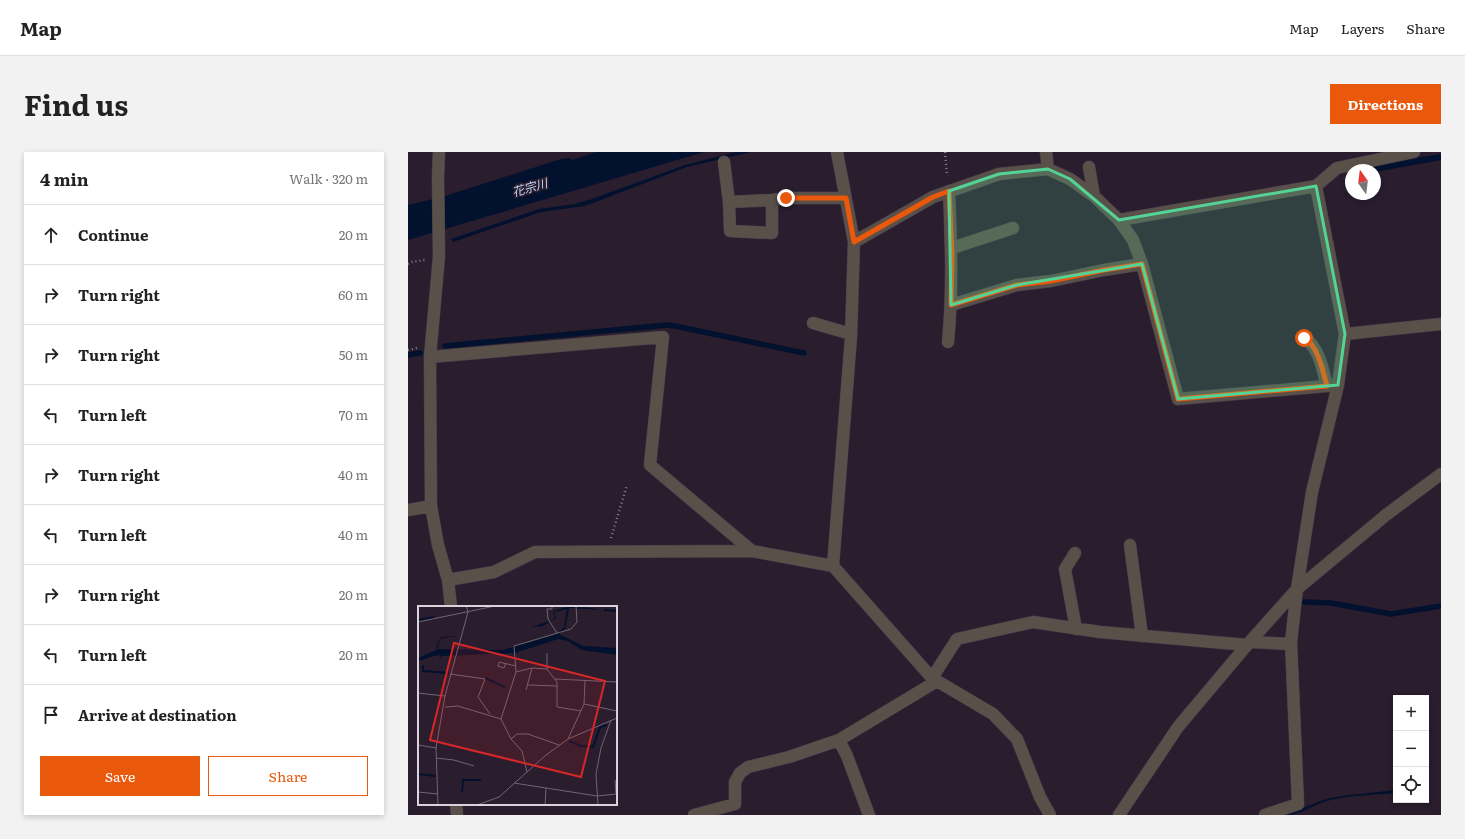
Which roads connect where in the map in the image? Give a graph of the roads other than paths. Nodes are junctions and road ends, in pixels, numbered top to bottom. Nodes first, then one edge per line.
1 (438, 152) edge
2 (837, 152) edge
3 (1046, 152) edge
4 (1414, 152) edge
5 (724, 162) dead end
6 (1089, 167) dead end
7 (1048, 169) junction
8 (1316, 186) junction
9 (949, 191) junction
10 (1094, 196) junction
11 (846, 198) junction
12 (772, 200) junction
13 (729, 202) junction
14 (1119, 220) junction
15 (1013, 228) dead end
16 (854, 242) junction
17 (952, 248) junction
18 (1142, 264) junction
19 (951, 305) junction
20 (813, 323) dead end
21 (1441, 324) edge
22 (851, 334) junction
23 (1345, 334) junction
24 (1304, 338) dead end
25 (948, 342) dead end
26 (430, 357) junction
27 (1332, 386) junction
28 (1441, 474) edge
29 (431, 506) junction
30 (408, 510) edge
31 (1130, 545) dead end
32 (752, 551) junction
33 (1075, 553) dead end
34 (833, 566) junction
35 (448, 580) junction
36 (1297, 589) junction
37 (451, 606) edge
38 (1076, 629) junction
39 (1142, 636) junction
40 (1248, 643) junction
41 (1291, 644) junction
42 (934, 680) junction
43 (839, 740) junction
44 (694, 815) edge
45 (869, 815) edge
46 (1050, 815) edge
47 (1119, 815) edge
48 (1265, 815) edge

1 - 26 street
2 - 11 street
3 - 7 street
4 - 8 street
5 - 13 street
6 - 10 street
7 - 9 street
7 - 10 street
8 - 14 street
8 - 23 street
9 - 16 street
9 - 17 street
10 - 14 street
11 - 12 street
11 - 16 street
12 - 13 street
12 - 13 street
14 - 18 street
15 - 17 street
16 - 22 street
17 - 19 street
18 - 19 street
18 - 27 street
19 - 25 street
20 - 22 street
21 - 23 street
22 - 34 street
23 - 27 street
24 - 27 street
26 - 29 street
26 - 32 street
27 - 36 street
28 - 36 street
29 - 30 street
29 - 35 street
31 - 39 street
32 - 34 street
32 - 35 street
33 - 38 street
34 - 42 street
35 - 37 street
36 - 40 street
36 - 41 street
38 - 39 street
38 - 42 street
39 - 40 street
40 - 41 street
40 - 47 street
41 - 48 street
42 - 43 street
42 - 46 street
43 - 44 street
43 - 45 street

